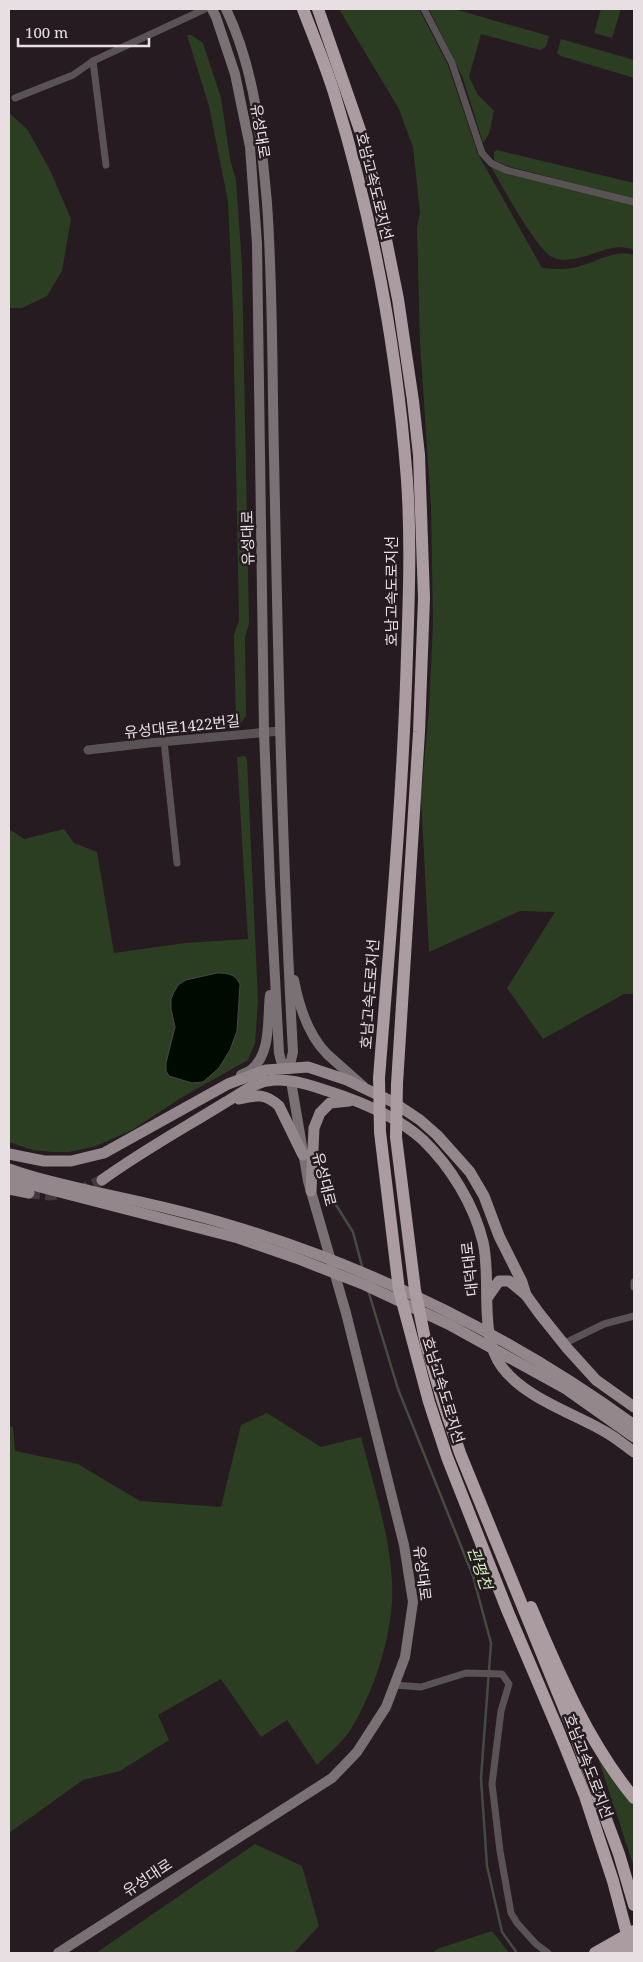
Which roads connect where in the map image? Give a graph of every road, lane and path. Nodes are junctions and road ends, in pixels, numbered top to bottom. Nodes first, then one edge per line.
1 (205, 9) edge
2 (212, 9) edge
3 (226, 9) edge
4 (303, 9) edge
5 (318, 9) edge
6 (424, 9) edge
7 (93, 61) junction
8 (15, 98) dead end
9 (106, 165) dead end
10 (634, 202) edge
11 (280, 731) junction
12 (264, 732) junction
13 (164, 741) junction
14 (88, 750) dead end
15 (177, 863) dead end
16 (287, 947) junction
17 (275, 970) junction
18 (289, 1069) junction
19 (291, 1081) junction
20 (228, 1084) junction
21 (366, 1088) junction
22 (341, 1095) junction
23 (358, 1101) junction
24 (228, 1102) junction
25 (9, 1154) edge
26 (303, 1155) junction
27 (9, 1169) edge
28 (9, 1179) edge
29 (102, 1180) tunnel mouth
30 (9, 1189) edge
31 (311, 1191) junction
32 (29, 1193) tunnel mouth
33 (238, 1233) junction
34 (634, 1282) edge
35 (634, 1286) edge
36 (526, 1295) junction
37 (487, 1298) junction
38 (634, 1316) edge
39 (563, 1344) junction
40 (513, 1353) junction
41 (634, 1407) edge
42 (634, 1425) edge
43 (634, 1437) edge
44 (634, 1452) edge
45 (460, 1453) junction
46 (394, 1685) junction
47 (634, 1798) edge
48 (613, 1881) junction
49 (634, 1904) edge
50 (634, 1930) edge
51 (634, 1942) edge
52 (58, 1953) edge
53 (548, 1953) edge
54 (595, 1953) edge
55 (614, 1953) edge
56 (623, 1953) edge
57 (632, 1953) edge

1 - 7 street
2 - 12 main road, 유성대로
3 - 11 main road, 유성대로
4 - 48 highway, 호남고속도로지선
5 - 45 highway, 호남고속도로지선
6 - 10 street
7 - 8 street
7 - 9 street
11 - 12 street, 유성대로1422번길
11 - 16 main road, 유성대로
12 - 13 street, 유성대로1422번길
12 - 17 main road, 유성대로
13 - 14 street, 유성대로1422번길
13 - 15 street
16 - 18 main road, 유성대로
16 - 21 main road
17 - 18 main road, 유성대로
17 - 20 main road
18 - 19 main road, 유성대로
18 - 20 main road
18 - 21 main road
19 - 22 main road, 대덕대로
19 - 24 main road, 대덕대로
19 - 26 main road, 유성대로
20 - 25 main road
21 - 22 main road
21 - 36 main road
22 - 23 main road, 대덕대로
23 - 31 main road
23 - 37 main road, 대덕대로
24 - 26 main road
24 - 29 main road
26 - 31 main road, 유성대로
27 - 33 main road
28 - 33 main road
30 - 32 main road
31 - 46 main road, 유성대로
33 - 40 main road
34 - 35 street
36 - 37 main road
36 - 39 main road
37 - 44 main road, 대덕대로
38 - 39 street
39 - 41 main road
40 - 42 main road
40 - 43 main road
45 - 47 highway
45 - 49 highway, 호남고속도로지선
46 - 52 main road, 유성대로
46 - 53 street
48 - 56 highway
48 - 57 highway, 호남고속도로지선
50 - 54 highway
51 - 55 highway

